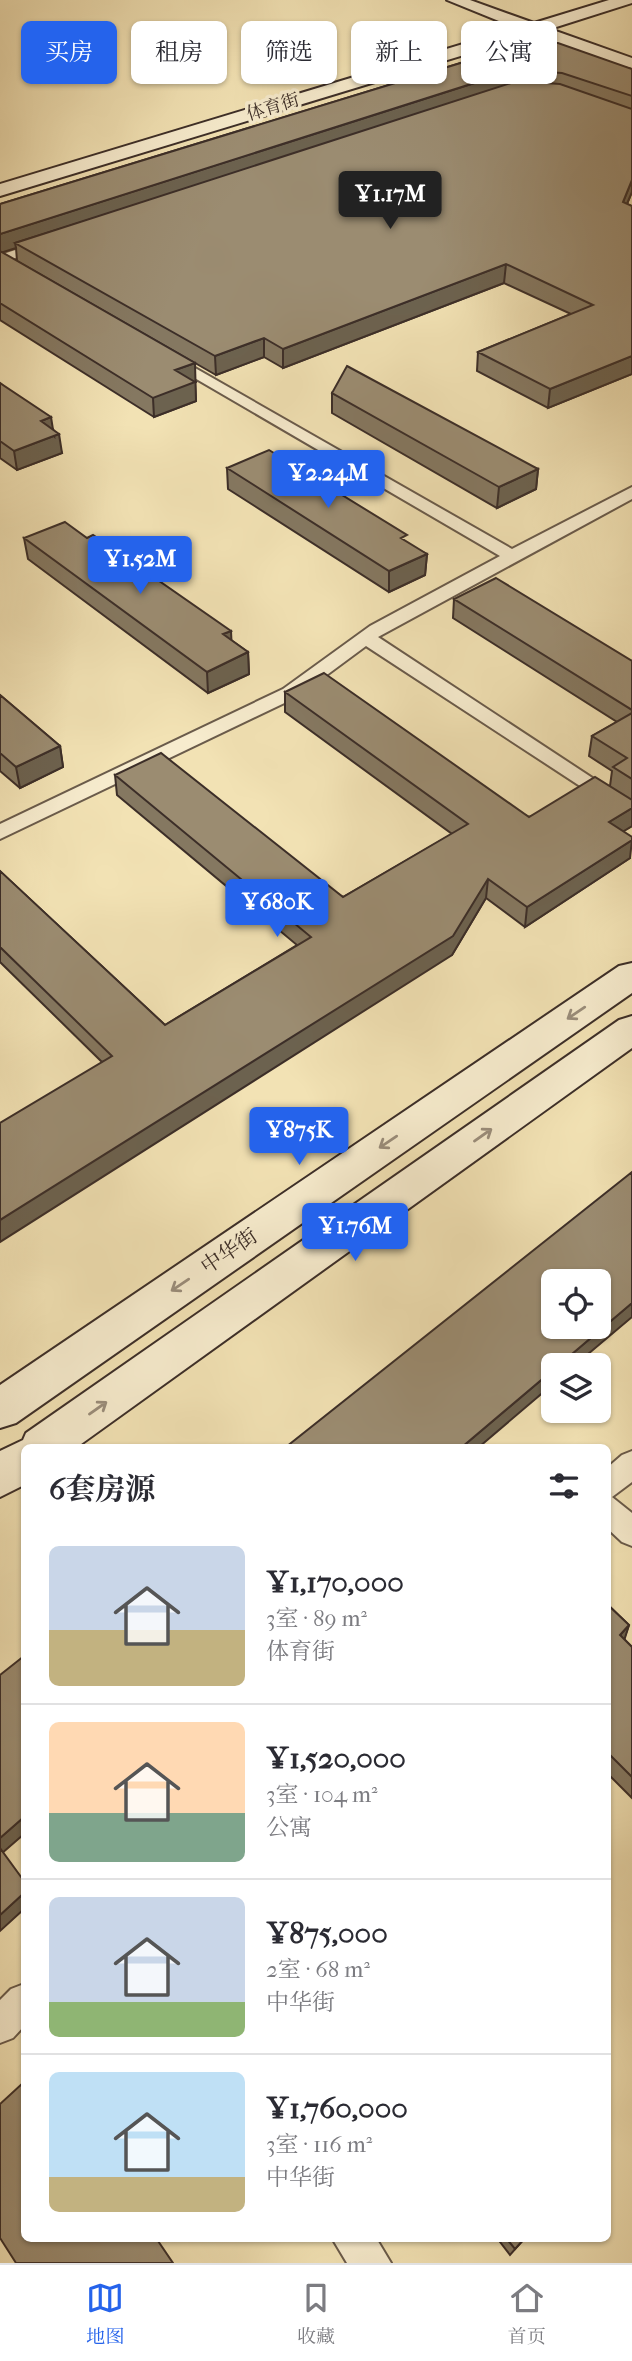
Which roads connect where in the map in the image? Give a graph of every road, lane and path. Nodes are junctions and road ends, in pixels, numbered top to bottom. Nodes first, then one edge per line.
1 (455, 0) edge
2 (626, 0) edge
3 (514, 21) edge
4 (556, 21) edge
5 (557, 37) edge
6 (461, 50) edge
7 (632, 64) edge
8 (0, 190) edge
9 (65, 238) edge
10 (0, 259) edge
11 (24, 272) edge
12 (154, 348) edge
13 (632, 492) edge
14 (513, 556) junction
15 (365, 637) junction
16 (632, 813) edge
17 (0, 832) edge
18 (632, 975) edge
19 (632, 1029) edge
20 (0, 1409) edge
21 (46, 1444) edge
22 (21, 1462) edge
23 (632, 1464) edge
24 (0, 1477) edge
25 (611, 1482) edge
26 (611, 1513) edge
27 (632, 1532) edge
28 (21, 2005) edge
29 (0, 2025) edge
30 (354, 2242) edge
31 (372, 2263) edge

1 - 3 street
2 - 4 street, 体育街
5 - 7 street
6 - 8 street, 体育街
9 - 10 lane
10 - 11 lane
12 - 14 lane
13 - 14 lane
14 - 15 lane
15 - 16 lane
15 - 17 lane
18 -> 20 street, 中华街
21 -> 19 street
22 - 24 street
23 - 25 lane
26 - 27 lane
28 - 29 lane
30 - 31 lane

